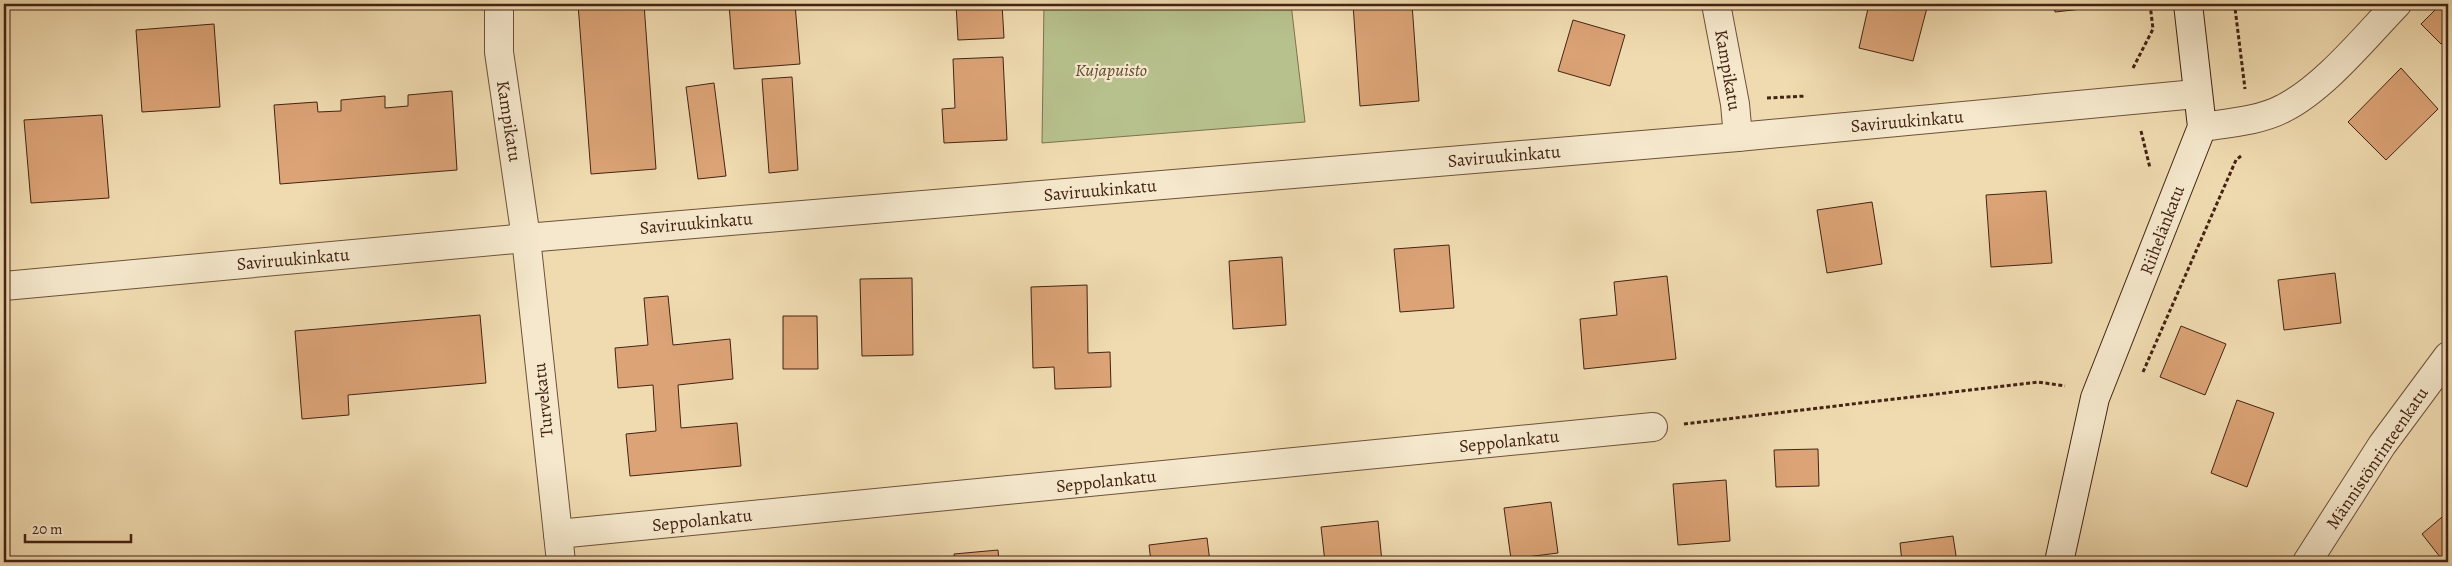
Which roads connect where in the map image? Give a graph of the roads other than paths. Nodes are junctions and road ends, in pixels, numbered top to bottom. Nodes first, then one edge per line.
1 (499, 4) edge
2 (1716, 4) edge
3 (2188, 4) edge
4 (2397, 4) edge
5 (2196, 94) junction
6 (2202, 128) junction
7 (1738, 137) junction
8 (526, 238) junction
9 (4, 286) edge
10 (2448, 356) edge
11 (1653, 427) road end
12 (558, 534) junction
13 (2311, 560) edge
14 (561, 562) edge
15 (2059, 562) edge

1 - 8 street, Kampikatu
2 - 7 street, Kampikatu
3 - 5 street
4 - 6 street
5 - 6 street
5 - 7 street, Saviruukinkatu
6 - 15 street, Riihelänkatu
7 - 8 street, Saviruukinkatu
8 - 9 street, Saviruukinkatu
8 - 12 street, Turvekatu
10 - 13 street, Männistönrinteenkatu
11 - 12 street, Seppolankatu
12 - 14 street, Turvekatu

